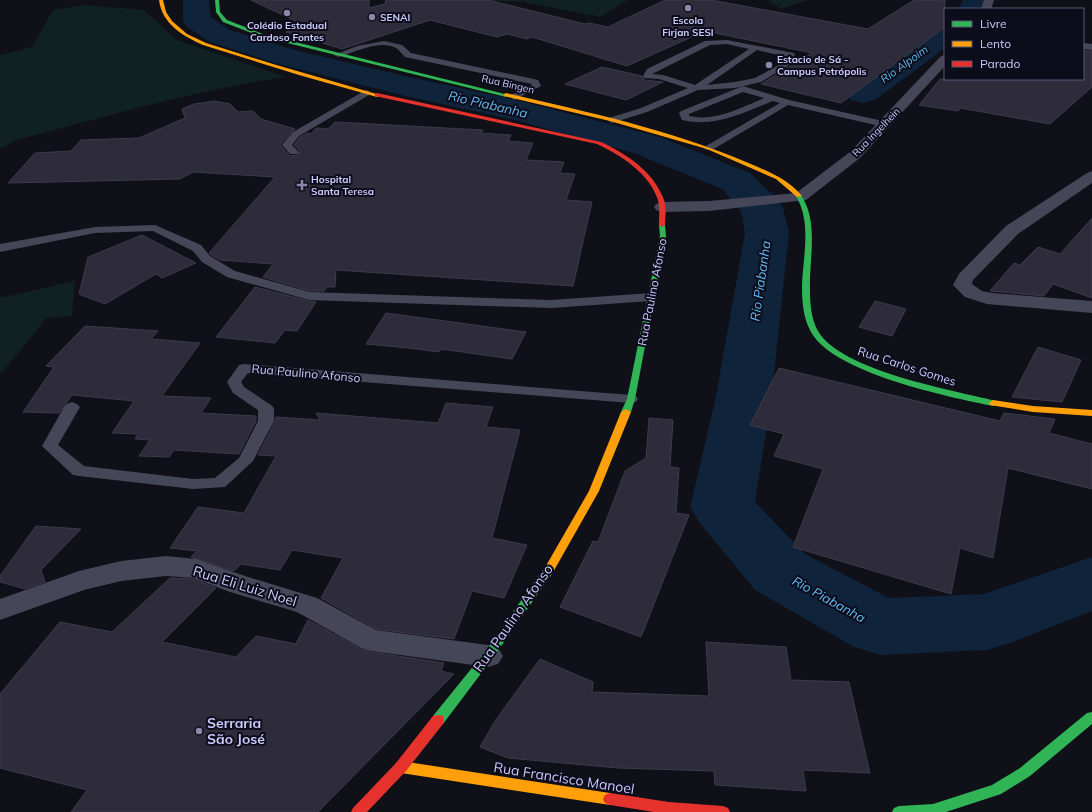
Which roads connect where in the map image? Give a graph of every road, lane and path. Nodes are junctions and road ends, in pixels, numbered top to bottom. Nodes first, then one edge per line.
1 (161, 0) edge
2 (217, 0) edge
3 (757, 47) junction
4 (338, 55) junction
5 (944, 59) edge
6 (739, 87) junction
7 (696, 88) junction
8 (366, 93) junction
9 (514, 97) junction
10 (772, 98) junction
11 (788, 102) junction
12 (612, 120) junction
13 (884, 124) junction
14 (709, 148) junction
15 (294, 152) dead end
16 (1092, 176) edge
17 (800, 197) junction
18 (662, 207) junction
19 (0, 248) edge
20 (651, 297) junction
21 (1092, 308) edge
22 (631, 399) junction
23 (72, 407) dead end
24 (1092, 413) edge
25 (0, 610) edge
26 (488, 656) junction
27 (1092, 717) edge
28 (401, 767) junction
29 (358, 812) edge
30 (723, 812) edge
31 (899, 812) edge

1 - 8 main road
2 - 4 main road, Rua Bingen
3 - 6 lane
3 - 7 lane
3 - 7 lane
4 - 9 main road, Rua Bingen
4 - 9 lane
5 - 13 street, Rua Ingelhein
6 - 7 lane
6 - 10 lane
6 - 10 lane
7 - 12 lane
8 - 15 lane
8 - 18 main road
9 - 12 main road, Rua Bingen
10 - 11 lane
11 - 13 lane
11 - 14 lane
12 - 14 main road, Rua Bingen
13 - 17 street, Rua Ingelhein
14 - 17 main road, Rua Bingen
16 - 21 street
17 - 18 street
17 - 24 main road, Rua Carlos Gomes
18 - 20 main road, Rua Paulino Afonso
19 - 20 lane
20 - 22 main road, Rua Paulino Afonso
22 - 23 lane, Rua Paulino Afonso
22 - 26 main road, Rua Paulino Afonso
25 - 26 street, Rua Eli Luiz Noel
26 - 28 main road, Rua Paulino Afonso
27 - 31 main road
28 - 29 main road, Rua Paulino Afonso
28 - 30 main road, Rua Francisco Manoel

